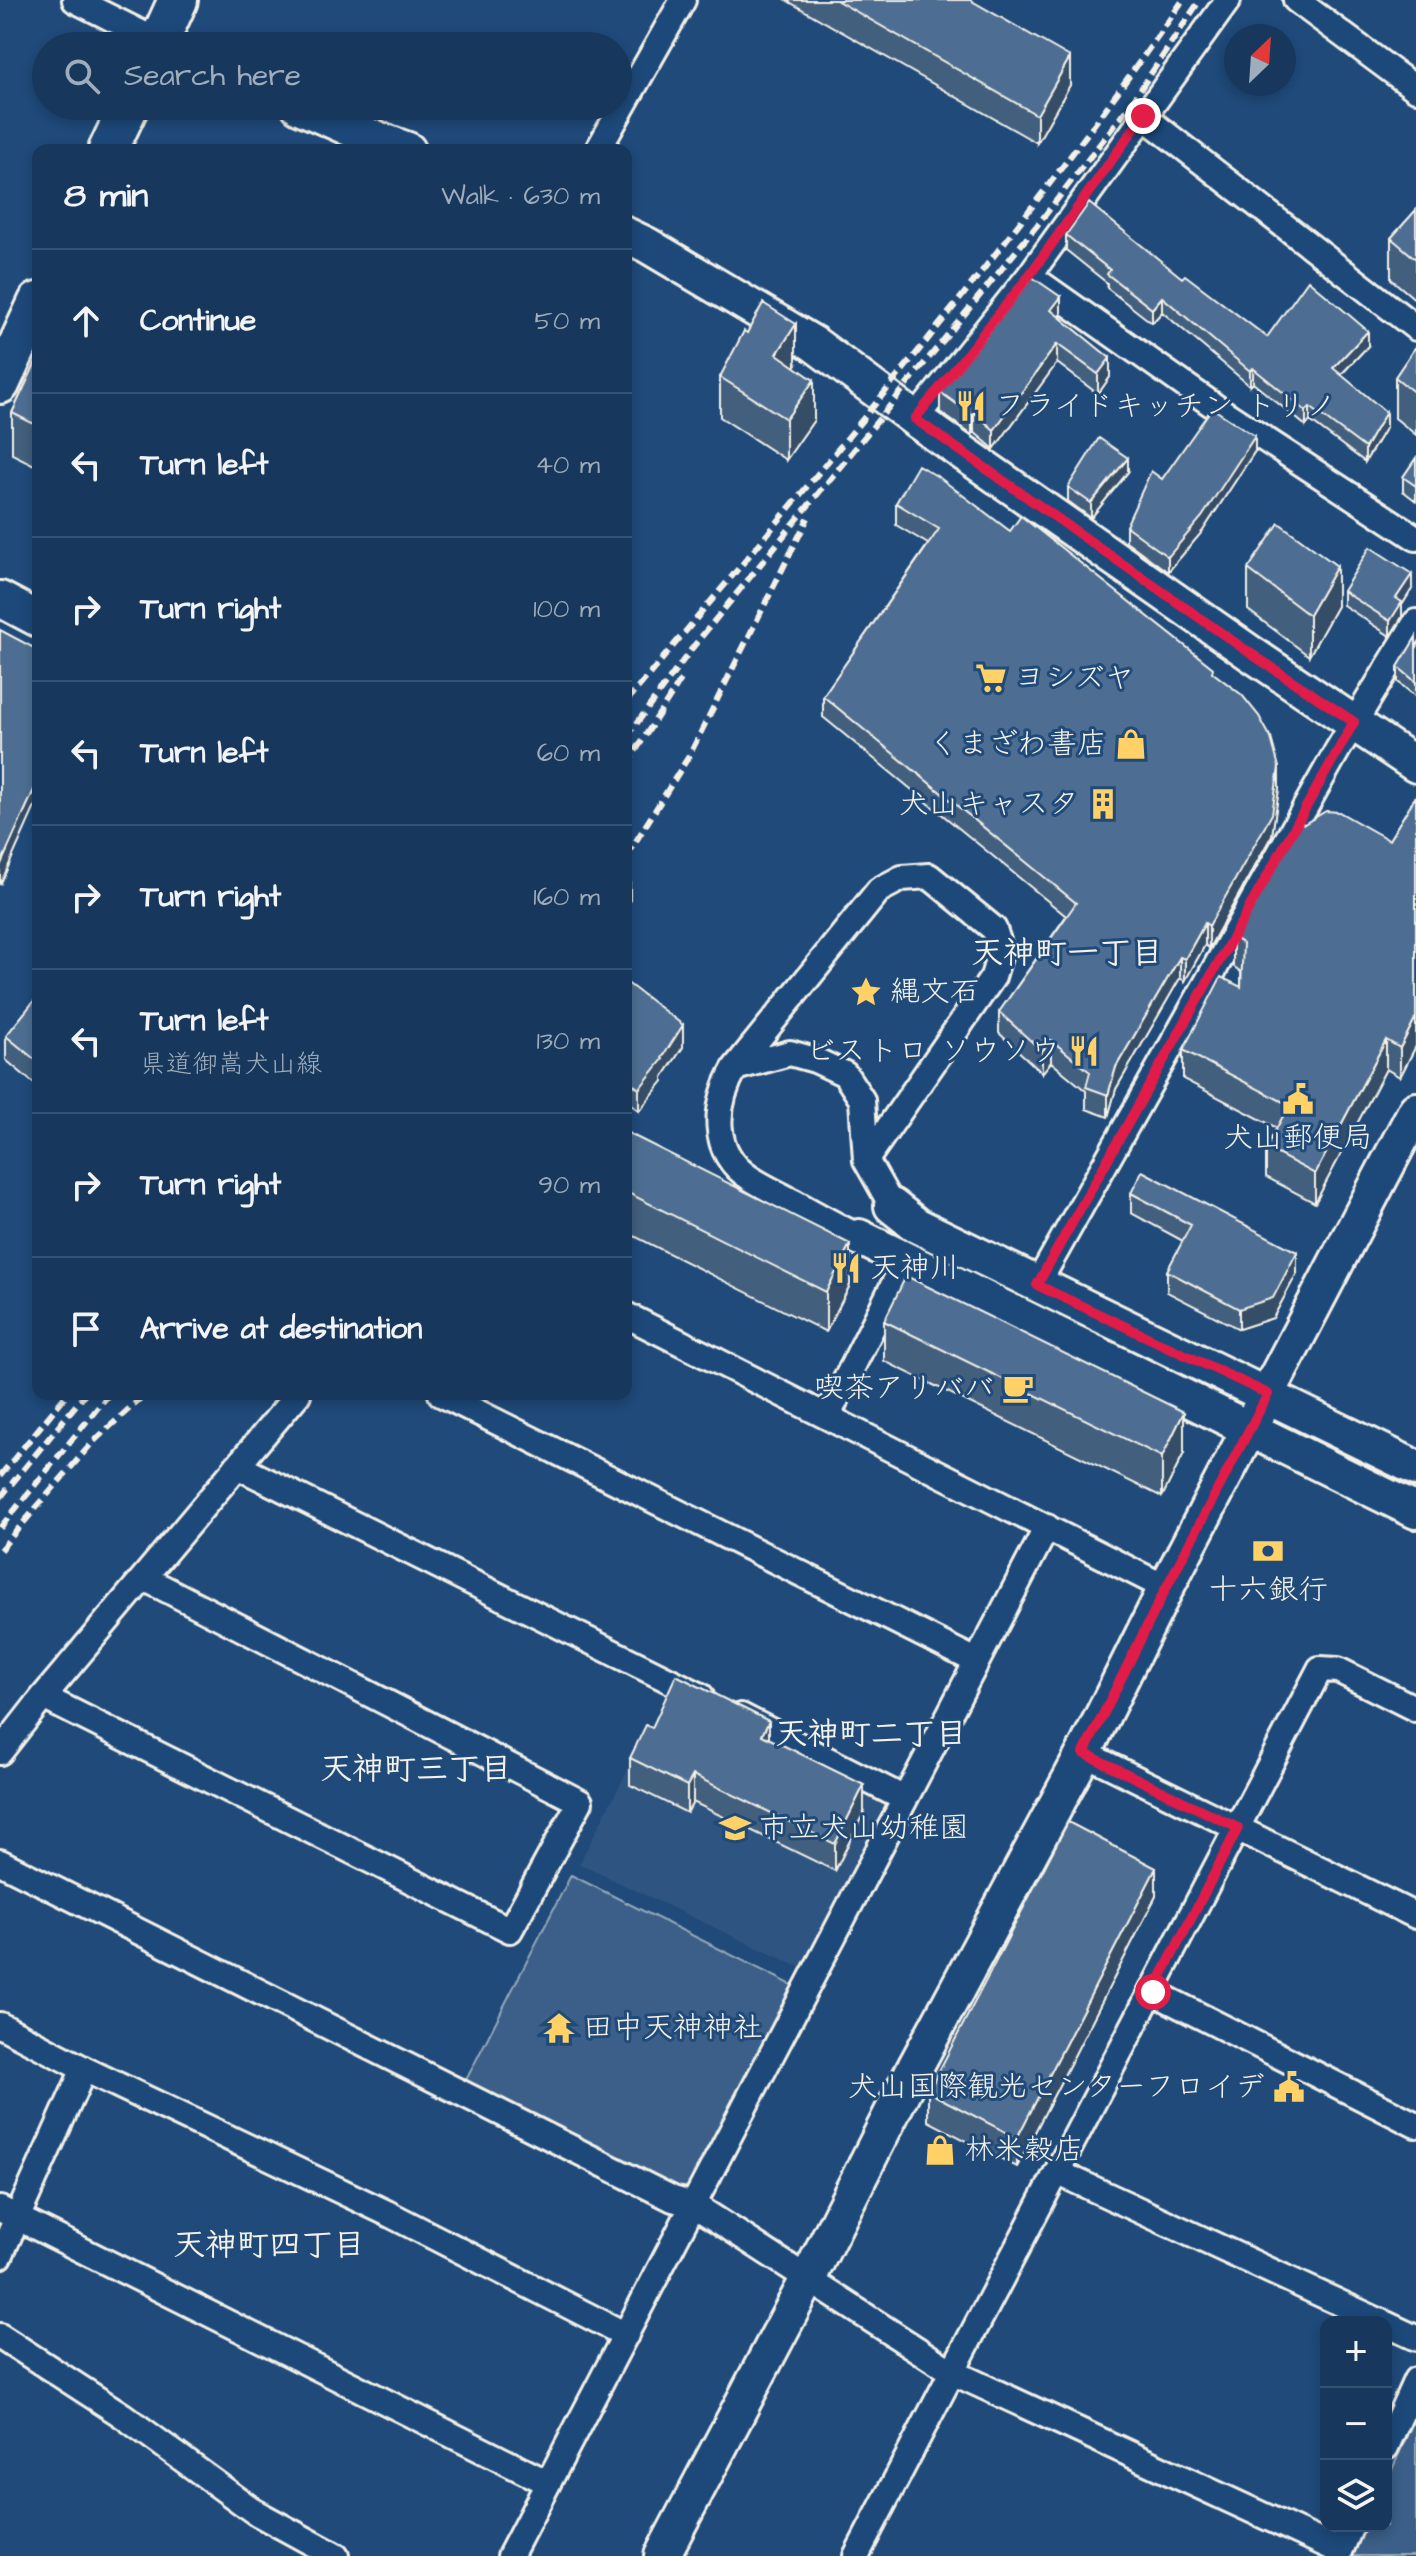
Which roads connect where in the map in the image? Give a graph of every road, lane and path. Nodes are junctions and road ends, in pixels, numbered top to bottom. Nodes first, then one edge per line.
1 (75, 0) edge
2 (178, 0) edge
3 (683, 0) edge
4 (1228, 0) edge
5 (1296, 0) edge
6 (136, 32) edge
7 (166, 32) edge
8 (1416, 89) edge
9 (632, 90) edge
10 (1143, 116) junction
11 (122, 120) edge
12 (322, 120) edge
13 (615, 120) edge
14 (358, 142) edge
15 (111, 144) edge
16 (601, 144) edge
17 (632, 238) edge
18 (1029, 276) junction
19 (32, 315) edge
20 (1416, 328) edge
21 (0, 384) edge
22 (915, 419) junction
23 (1416, 538) edge
24 (0, 599) edge
25 (32, 616) edge
26 (1416, 622) edge
27 (1354, 722) junction
28 (1416, 765) edge
29 (735, 1068) junction
30 (1416, 1110) edge
31 (866, 1160) junction
32 (892, 1206) joint
33 (859, 1237) joint
34 (906, 1260) junction
35 (1037, 1285) junction
36 (632, 1318) edge
37 (1268, 1394) junction
38 (293, 1400) edge
39 (453, 1400) edge
40 (828, 1415) junction
41 (1250, 1430) junction
42 (237, 1466) junction
43 (1416, 1468) edge
44 (1416, 1511) edge
45 (1047, 1527) junction
46 (144, 1578) junction
47 (1166, 1588) junction
48 (976, 1661) junction
49 (43, 1697) junction
50 (1416, 1709) edge
51 (0, 1752) edge
52 (1084, 1753) junction
53 (905, 1799) junction
54 (1238, 1828) junction
55 (0, 1862) edge
56 (1416, 1916) edge
57 (1153, 1992) junction
58 (0, 2025) edge
59 (84, 2069) junction
60 (1416, 2125) edge
61 (1059, 2173) junction
62 (694, 2205) junction
63 (8, 2213) edge
64 (0, 2256) edge
65 (808, 2279) junction
66 (1369, 2316) edge
67 (1392, 2327) edge
68 (626, 2335) junction
69 (0, 2336) edge
70 (1416, 2338) edge
71 (952, 2372) junction
72 (1416, 2380) edge
73 (1392, 2434) edge
74 (548, 2483) junction
75 (1348, 2532) edge
76 (1339, 2554) edge
77 (336, 2556) edge
78 (510, 2556) edge
79 (662, 2556) edge
80 (856, 2556) edge

1 - 6 street
2 - 7 main road
3 - 9 street
4 - 10 street
5 - 8 street
10 - 18 street
10 - 20 street
11 - 15 main road
12 - 14 street
13 - 16 street
17 - 22 street
18 - 22 street
18 - 23 street
19 - 21 main road
22 - 27 street
24 - 25 street
26 - 27 street
27 - 28 street
27 - 35 street
29 - 31 street
29 - 31 street
29 - 33 street
30 - 37 street
31 - 32 street
32 - 35 street
33 - 34 street
34 - 40 street
34 - 41 street
35 - 37 street
36 - 40 street
37 - 41 street
37 - 43 street
38 - 42 street
39 - 48 street
40 - 45 street
41 - 44 street
41 - 47 street
42 - 46 street
42 - 53 street
45 - 47 street
45 - 48 street
46 - 49 street
46 - 49 street
47 - 52 street
48 - 53 street
49 - 51 street
50 - 54 street
52 - 54 street
52 - 65 street
53 - 62 street
54 - 56 street
54 - 57 street
55 - 62 street
57 - 60 street
57 - 61 street
58 - 59 street
59 - 63 street
59 - 68 street
61 - 66 street
61 - 71 street
62 - 65 street
62 - 68 street
63 - 64 street
63 - 74 street
65 - 71 street
65 - 79 street
67 - 70 street
68 - 74 street
69 - 77 street
71 - 76 street
71 - 80 street
72 - 73 street
74 - 78 street
75 - 76 street

